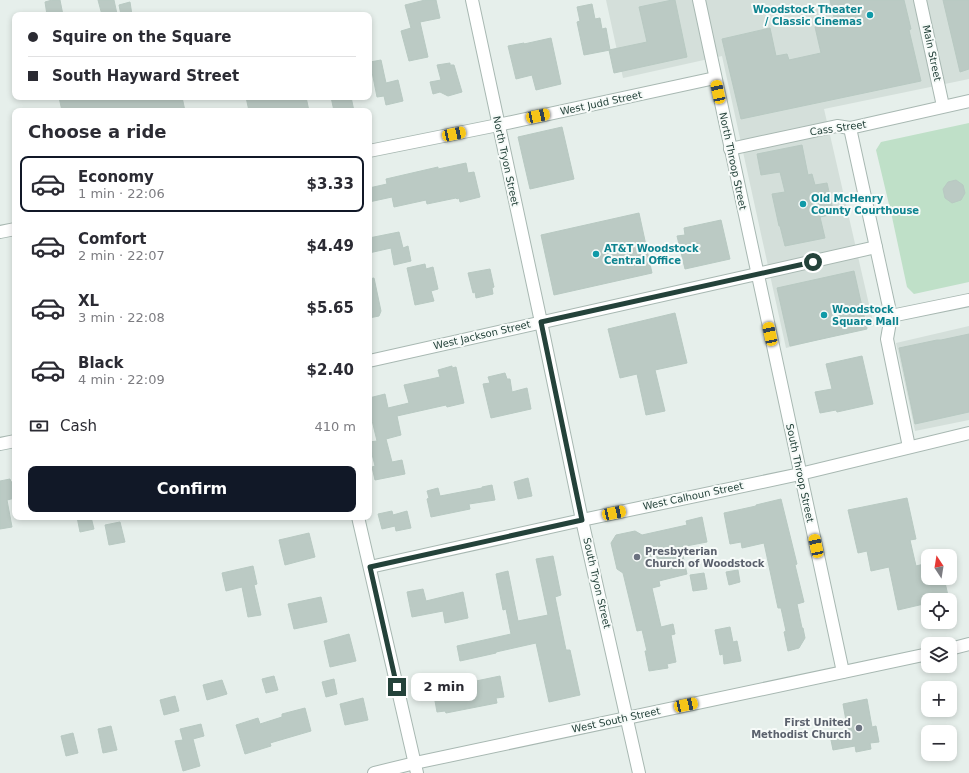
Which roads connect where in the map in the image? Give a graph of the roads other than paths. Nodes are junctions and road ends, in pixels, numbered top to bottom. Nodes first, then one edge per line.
1 (472, 0) edge
2 (699, 0) edge
3 (920, 0) edge
4 (715, 78) junction
5 (969, 101) edge
6 (943, 106) junction
7 (498, 125) junction
8 (850, 128) junction
9 (730, 149) junction
10 (372, 150) edge
11 (12, 230) edge
12 (0, 232) edge
13 (876, 247) junction
14 (757, 274) junction
15 (969, 300) edge
16 (892, 316) junction
17 (541, 322) junction
18 (372, 360) edge
19 (969, 433) edge
20 (12, 442) edge
21 (0, 444) edge
22 (909, 447) junction
23 (800, 474) junction
24 (359, 520) edge
25 (582, 520) junction
26 (370, 567) junction
27 (969, 644) edge
28 (957, 647) edge
29 (921, 655) edge
30 (842, 672) junction
31 (627, 718) junction
32 (416, 768) edge
33 (374, 773) edge
34 (639, 773) edge

1 - 7 street, North Tryon Street
2 - 4 street, North Throop Street
3 - 6 street, Main Street
4 - 7 street, West Judd Street
4 - 9 street, North Throop Street
5 - 6 street, Cass Street
6 - 8 street, Cass Street
7 - 10 street, West Judd Street
7 - 17 street, North Tryon Street
8 - 9 street, Cass Street
8 - 13 street
9 - 14 street, North Throop Street
11 - 12 street
13 - 14 street, West Jackson Street
13 - 16 street
14 - 17 street, West Jackson Street
14 - 23 street, South Throop Street
15 - 16 street
16 - 22 street
17 - 18 street, West Jackson Street
17 - 25 street, South Tryon Street
19 - 22 street, West Calhoun Street
20 - 21 street
22 - 23 street, West Calhoun Street
23 - 25 street, West Calhoun Street
23 - 30 street, South Throop Street
24 - 26 street
25 - 26 street, West Calhoun Street
25 - 31 street, South Tryon Street
26 - 32 street
27 - 28 street
29 - 30 street, West South Street
30 - 31 street, West South Street
31 - 32 street, West South Street
31 - 34 street, South Tryon Street
32 - 33 street, West South Street

